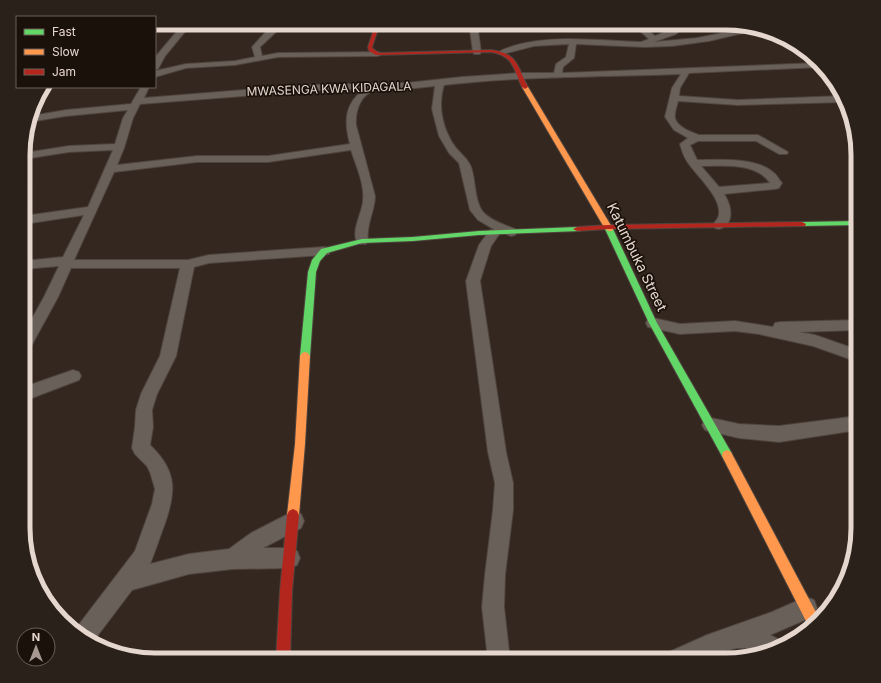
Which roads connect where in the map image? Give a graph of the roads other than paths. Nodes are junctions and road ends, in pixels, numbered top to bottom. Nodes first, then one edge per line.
1 (182, 30) edge
2 (273, 30) edge
3 (376, 30) edge
4 (474, 30) edge
5 (643, 30) edge
6 (676, 30) edge
7 (738, 30) edge
8 (744, 31) edge
9 (741, 32) junction
10 (654, 39) junction
11 (573, 42) junction
12 (642, 44) junction
13 (477, 52) junction
14 (502, 52) junction
15 (378, 54) junction
16 (157, 58) edge
17 (259, 58) junction
18 (815, 66) edge
19 (686, 72) junction
20 (156, 74) edge
21 (519, 76) junction
22 (558, 76) junction
23 (440, 82) junction
24 (145, 88) edge
25 (374, 88) junction
26 (674, 98) junction
27 (838, 99) edge
28 (137, 104) junction
29 (35, 118) edge
30 (698, 138) junction
31 (119, 146) junction
32 (356, 146) junction
33 (783, 152) dead end
34 (30, 155) edge
35 (693, 163) junction
36 (110, 169) junction
37 (715, 191) junction
38 (92, 210) junction
39 (30, 219) edge
40 (851, 223) edge
41 (719, 225) junction
42 (608, 227) junction
43 (512, 232) junction
44 (494, 233) junction
45 (362, 241) junction
46 (324, 250) junction
47 (67, 262) junction
48 (188, 264) junction
49 (30, 265) edge
50 (654, 323) junction
51 (851, 325) edge
52 (759, 329) junction
53 (30, 335) edge
54 (851, 354) edge
55 (73, 376) dead end
56 (30, 392) edge
57 (711, 424) junction
58 (851, 424) edge
59 (294, 521) junction
60 (290, 558) junction
61 (233, 559) junction
62 (126, 582) junction
63 (810, 616) edge
64 (86, 633) edge
65 (734, 636) junction
66 (768, 645) edge
67 (283, 653) edge
68 (496, 653) edge
69 (692, 653) edge

1 - 16 street
2 - 17 street
3 - 15 main road
4 - 13 street
5 - 10 street
6 - 10 street
7 - 9 street
8 - 9 street
9 - 12 street
10 - 12 street
11 - 12 street
11 - 14 street
11 - 22 street
13 - 14 main road
13 - 15 main road
14 - 21 main road, Katumbuka Street
15 - 17 street
17 - 20 street
18 - 19 street, MWASENGA KWA KIDAGALA
19 - 22 street, MWASENGA KWA KIDAGALA
19 - 26 street
21 - 22 street, MWASENGA KWA KIDAGALA
21 - 23 street, MWASENGA KWA KIDAGALA
21 - 42 main road, Katumbuka Street
23 - 25 street, MWASENGA KWA KIDAGALA
23 - 43 street
24 - 28 street
25 - 28 street, MWASENGA KWA KIDAGALA
25 - 32 street
26 - 27 street
26 - 30 street
28 - 29 street, MWASENGA KWA KIDAGALA
28 - 31 street
30 - 33 street
30 - 35 street
31 - 34 street
31 - 36 street
32 - 36 street
32 - 45 street
35 - 37 street
35 - 37 street
36 - 38 street
37 - 41 street
38 - 39 street
38 - 47 street
40 - 41 main road
41 - 42 main road
42 - 43 main road
42 - 50 main road, Katumbuka Street
43 - 44 main road
44 - 45 main road
44 - 68 street
45 - 46 main road
46 - 48 street
46 - 59 main road
47 - 48 street
47 - 49 street
47 - 53 street
48 - 62 street
50 - 52 street
50 - 57 main road, Katumbuka Street
51 - 52 street
52 - 54 street
55 - 56 street
57 - 58 street
57 - 63 main road, Katumbuka Street
59 - 60 main road
59 - 61 street
60 - 61 street
60 - 67 main road
61 - 62 street
62 - 64 street
63 - 65 street
65 - 66 street
65 - 69 street

